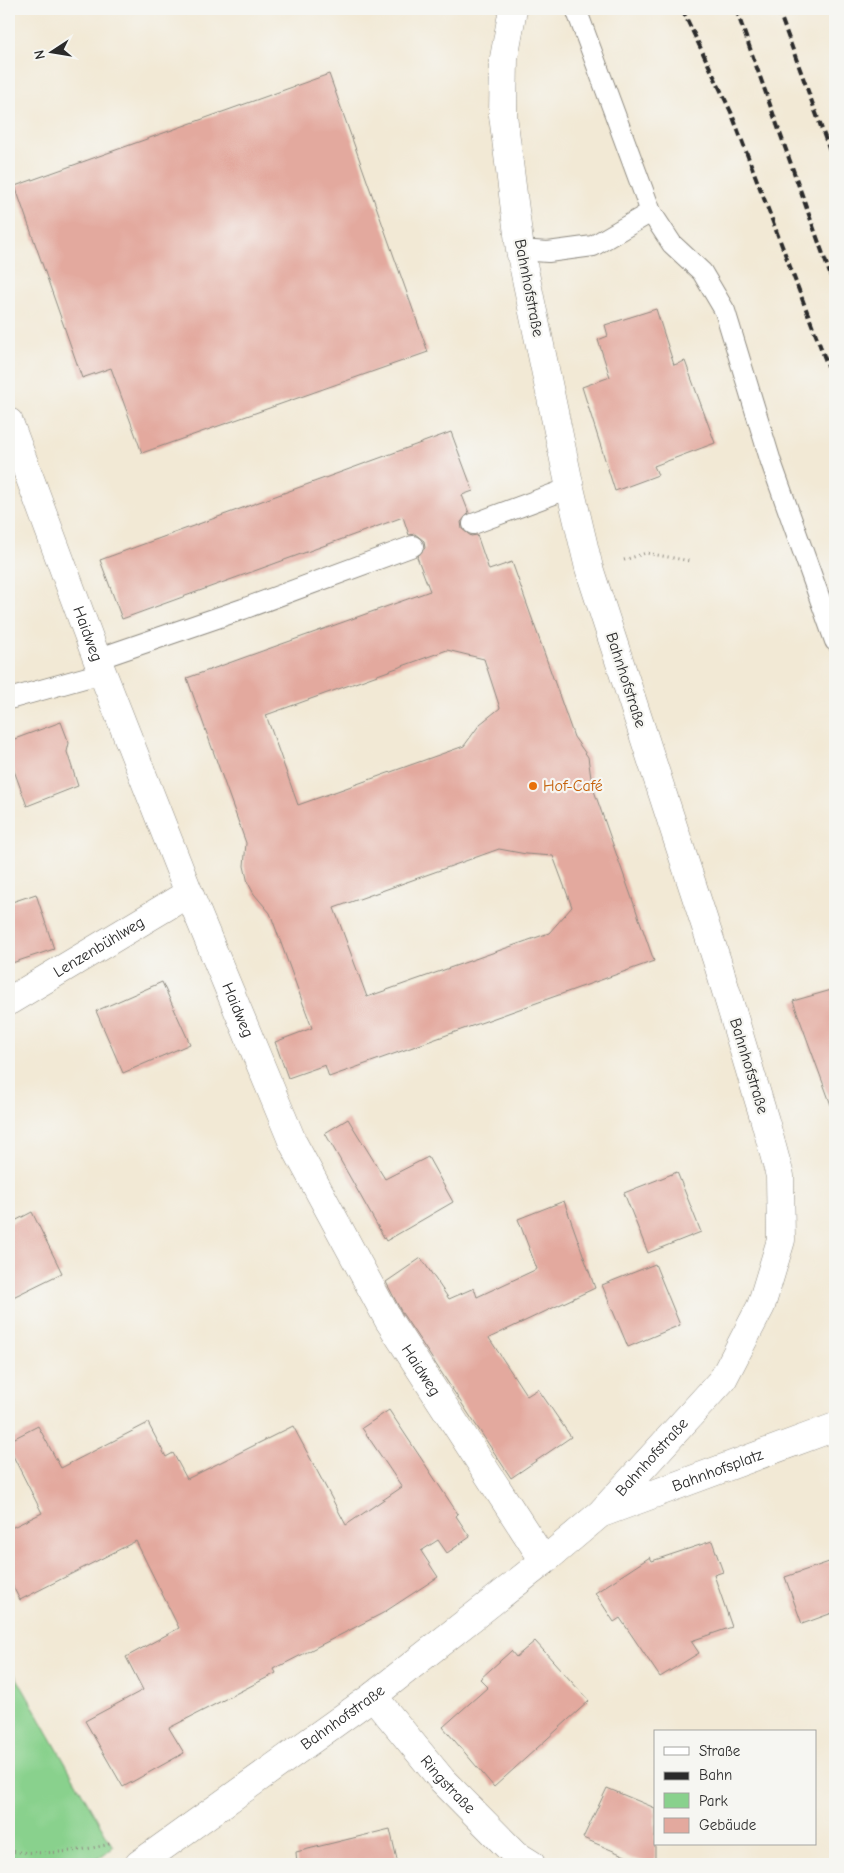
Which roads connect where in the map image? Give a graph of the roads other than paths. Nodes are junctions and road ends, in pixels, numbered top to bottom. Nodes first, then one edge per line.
1 (512, 9) edge
2 (576, 9) edge
3 (651, 212) junction
4 (520, 250) junction
5 (9, 422) edge
6 (570, 488) junction
7 (473, 524) dead end
8 (413, 546) dead end
9 (835, 641) edge
10 (99, 666) junction
11 (9, 699) edge
12 (189, 893) junction
13 (9, 1001) edge
14 (835, 1427) edge
15 (601, 1513) junction
16 (544, 1561) junction
17 (373, 1696) junction
18 (139, 1864) edge
19 (531, 1864) edge

1 - 4 street, Bahnhofstraße
2 - 3 lane
3 - 4 lane
3 - 9 lane
4 - 6 street, Bahnhofstraße
5 - 10 street, Haidweg
6 - 7 lane
6 - 15 street, Bahnhofstraße
8 - 10 lane
10 - 11 lane
10 - 12 street, Haidweg
12 - 13 street, Lenzenbühlweg
12 - 16 street, Haidweg
14 - 15 street, Bahnhofsplatz
15 - 16 street, Bahnhofstraße
16 - 17 street, Bahnhofstraße
17 - 18 street, Bahnhofstraße
17 - 19 street, Ringstraße

